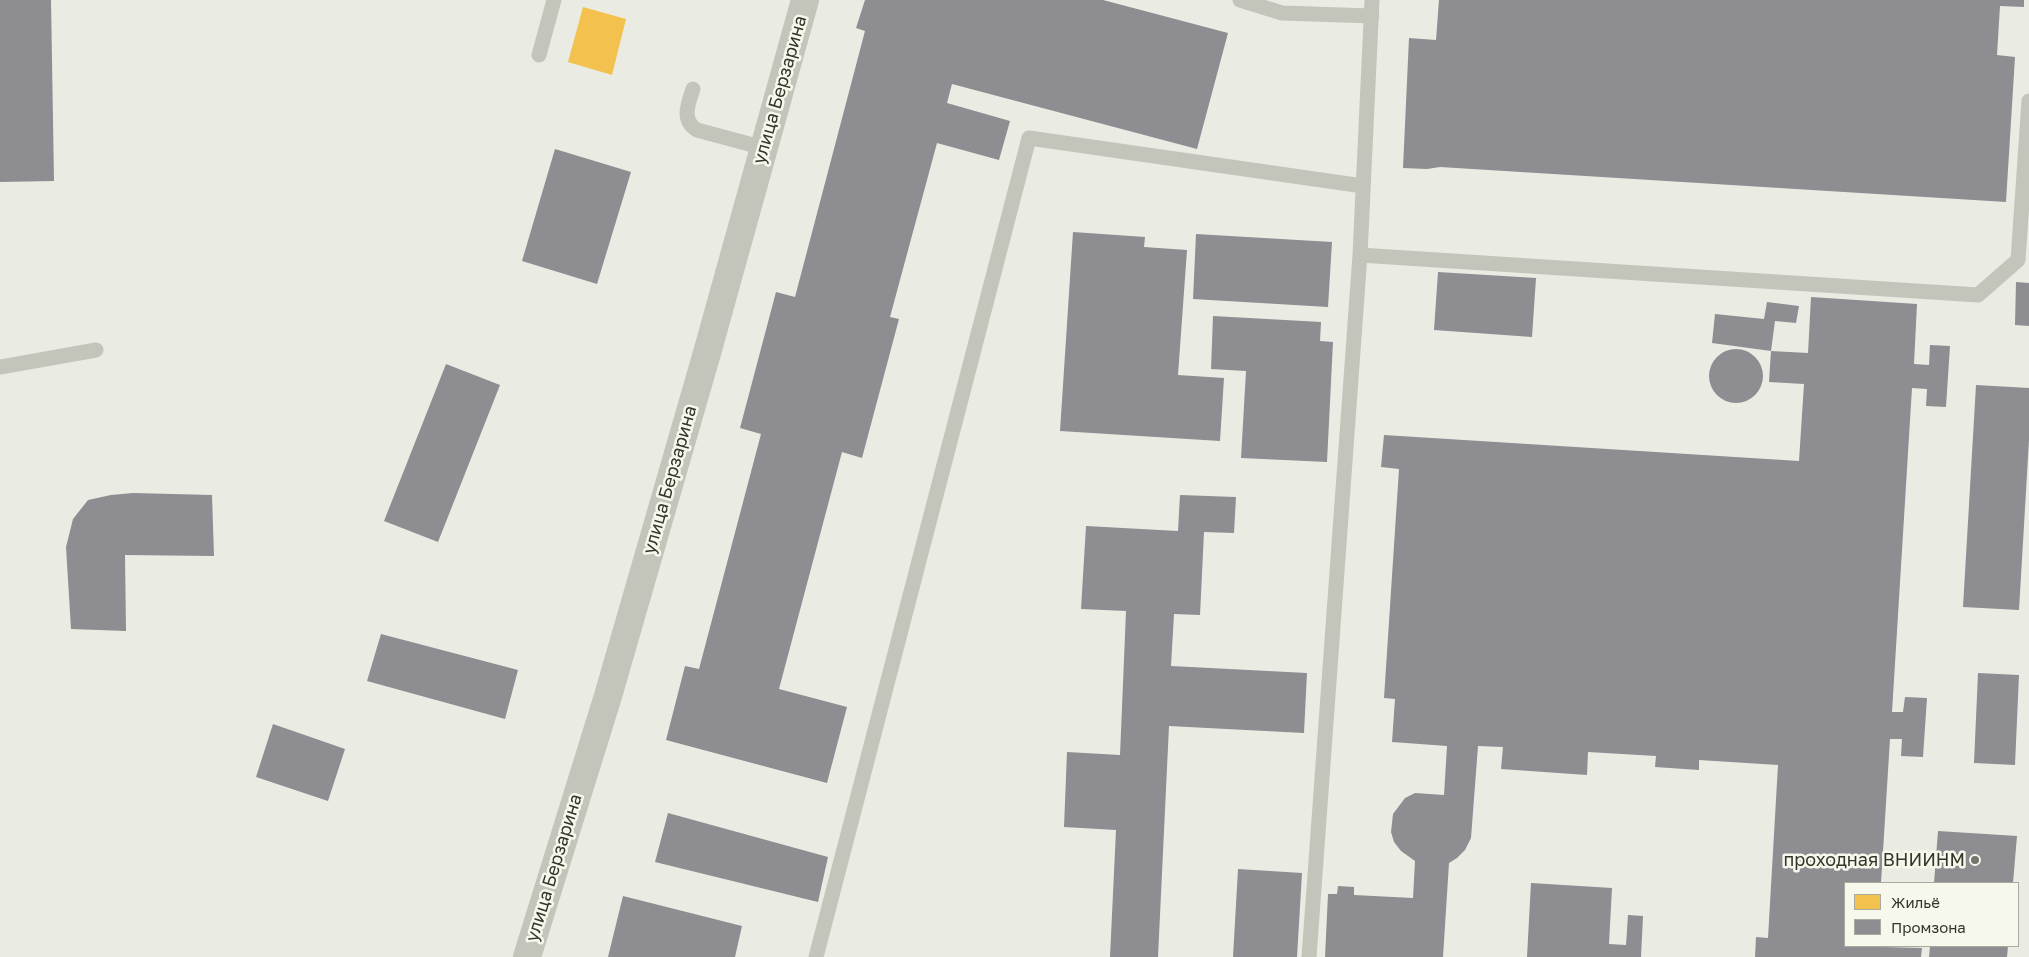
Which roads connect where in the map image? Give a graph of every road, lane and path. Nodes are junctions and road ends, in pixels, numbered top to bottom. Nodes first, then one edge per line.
1 (554, 0) edge
2 (805, 0) edge
3 (1240, 0) edge
4 (1372, 0) edge
5 (1372, 16) junction
6 (539, 55) dead end
7 (693, 88) dead end
8 (2029, 101) edge
9 (764, 148) junction
10 (1363, 186) junction
11 (1360, 255) junction
12 (96, 350) dead end
13 (0, 367) edge
14 (527, 957) edge
15 (816, 957) edge
16 (1310, 957) edge

1 - 6 lane
2 - 9 street, улица Берзарина
3 - 5 lane
4 - 5 lane
5 - 10 lane
7 - 9 lane
8 - 11 lane
9 - 14 street, улица Берзарина
10 - 11 lane
10 - 15 lane
11 - 16 lane
12 - 13 lane

